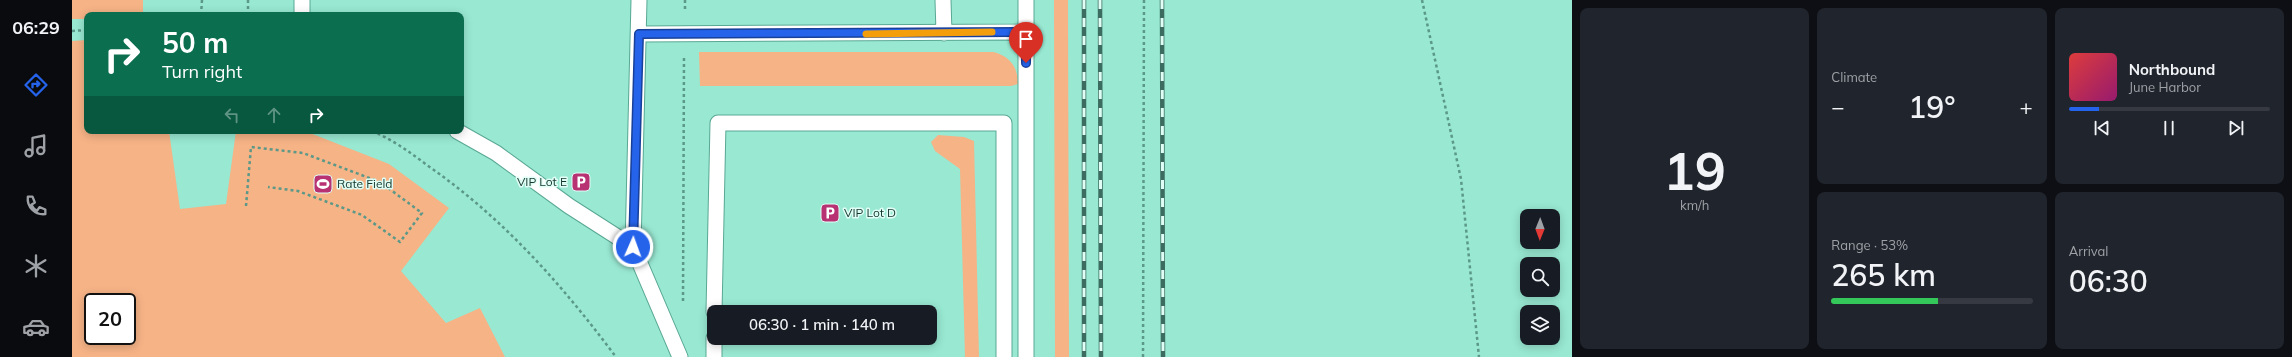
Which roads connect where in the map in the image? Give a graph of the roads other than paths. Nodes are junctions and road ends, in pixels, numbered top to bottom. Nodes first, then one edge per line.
1 (302, 0) edge
2 (639, 0) edge
3 (943, 0) edge
4 (1026, 0) edge
5 (302, 12) edge
6 (1026, 32) junction
7 (944, 33) junction
8 (639, 34) junction
9 (462, 134) edge
10 (633, 247) junction
11 (714, 305) edge
12 (714, 345) edge
13 (680, 357) edge
14 (714, 357) edge
15 (1004, 357) edge
16 (1026, 357) edge

1 - 5 lane
2 - 8 lane
3 - 7 lane
4 - 6 lane
6 - 7 lane
6 - 16 lane
7 - 8 lane
8 - 10 lane
9 - 10 lane
10 - 13 lane
11 - 15 lane
12 - 14 lane

